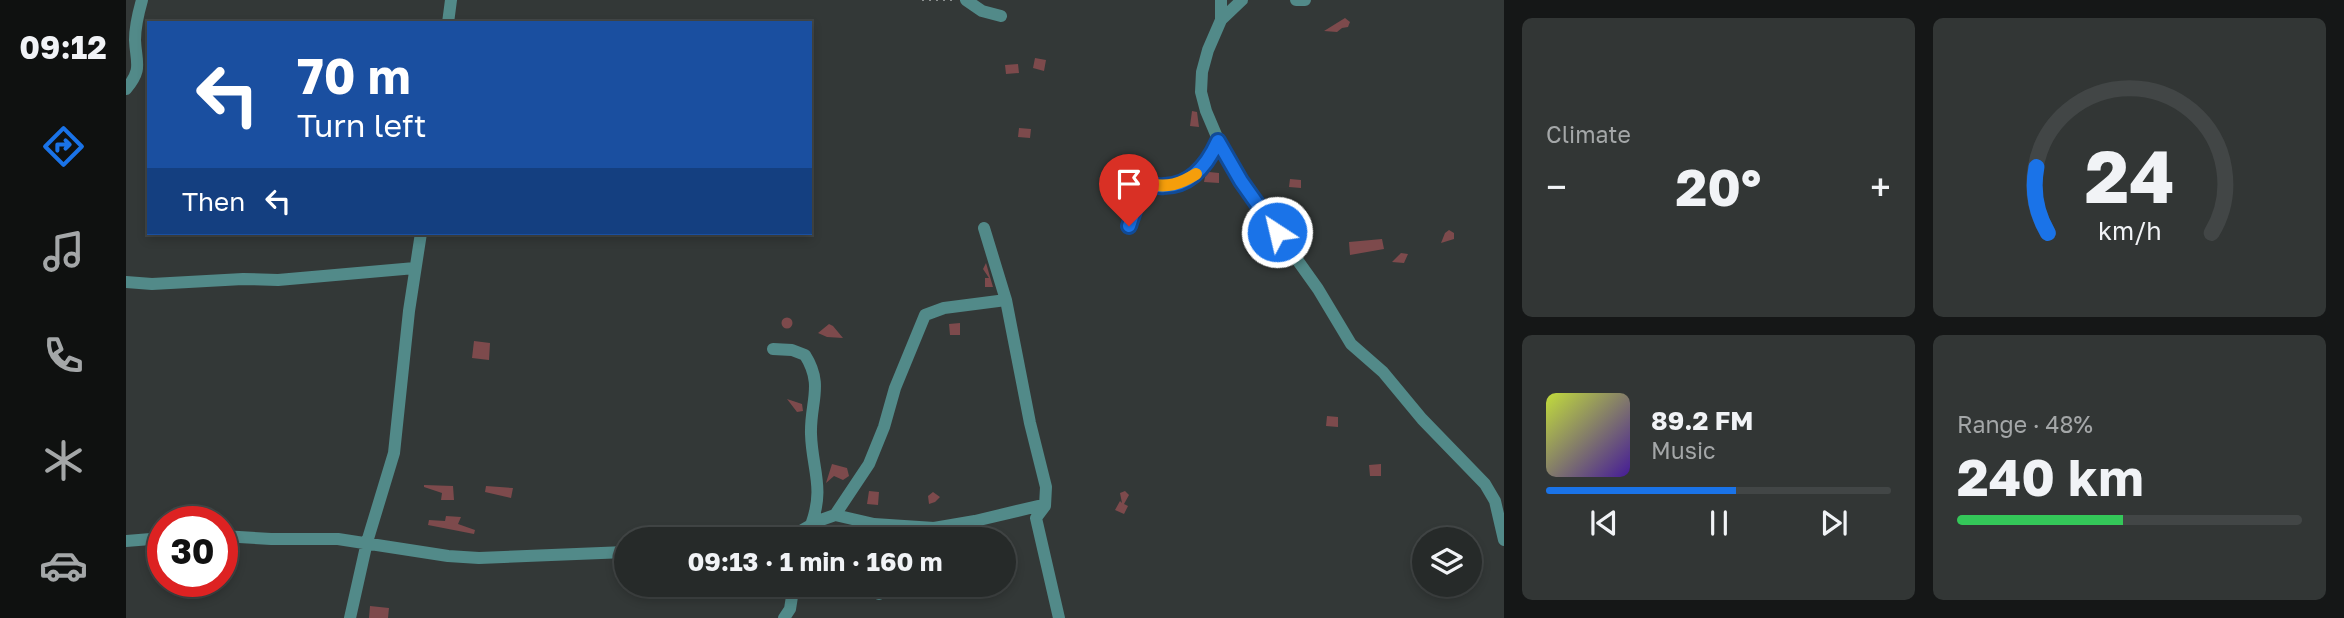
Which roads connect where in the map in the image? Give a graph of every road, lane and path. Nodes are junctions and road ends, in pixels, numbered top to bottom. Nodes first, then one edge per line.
1 (142, 0) edge
2 (451, 0) edge
3 (922, 0) edge
4 (959, 0) edge
5 (966, 0) edge
6 (1221, 0) edge
7 (1242, 0) edge
8 (1296, 0) edge
9 (1305, 0) edge
10 (1001, 16) dead end
11 (1221, 20) junction
12 (448, 21) edge
13 (126, 89) edge
14 (1218, 141) junction
15 (1129, 226) dead end
16 (985, 228) dead end
17 (421, 235) edge
18 (415, 268) junction
19 (126, 282) edge
20 (1006, 300) junction
21 (774, 349) dead end
22 (1045, 506) junction
23 (835, 515) junction
24 (811, 525) junction
25 (808, 527) edge
26 (238, 537) edge
27 (147, 539) edge
28 (1504, 540) edge
29 (126, 541) edge
30 (367, 542) junction
31 (614, 552) edge
32 (792, 597) edge
33 (350, 618) edge
34 (784, 618) edge
35 (1059, 618) edge

1 - 13 street
2 - 12 street
3 - 4 path
5 - 10 street
6 - 11 street
7 - 11 street
8 - 9 street
11 - 14 street
14 - 15 street
14 - 28 street
16 - 20 street
17 - 18 street
18 - 19 street
18 - 30 street
20 - 22 street
20 - 23 street
21 - 24 street
22 - 23 street
22 - 35 street
23 - 24 street
24 - 25 street
26 - 30 street
27 - 29 street
30 - 31 street
30 - 33 street
32 - 34 street

